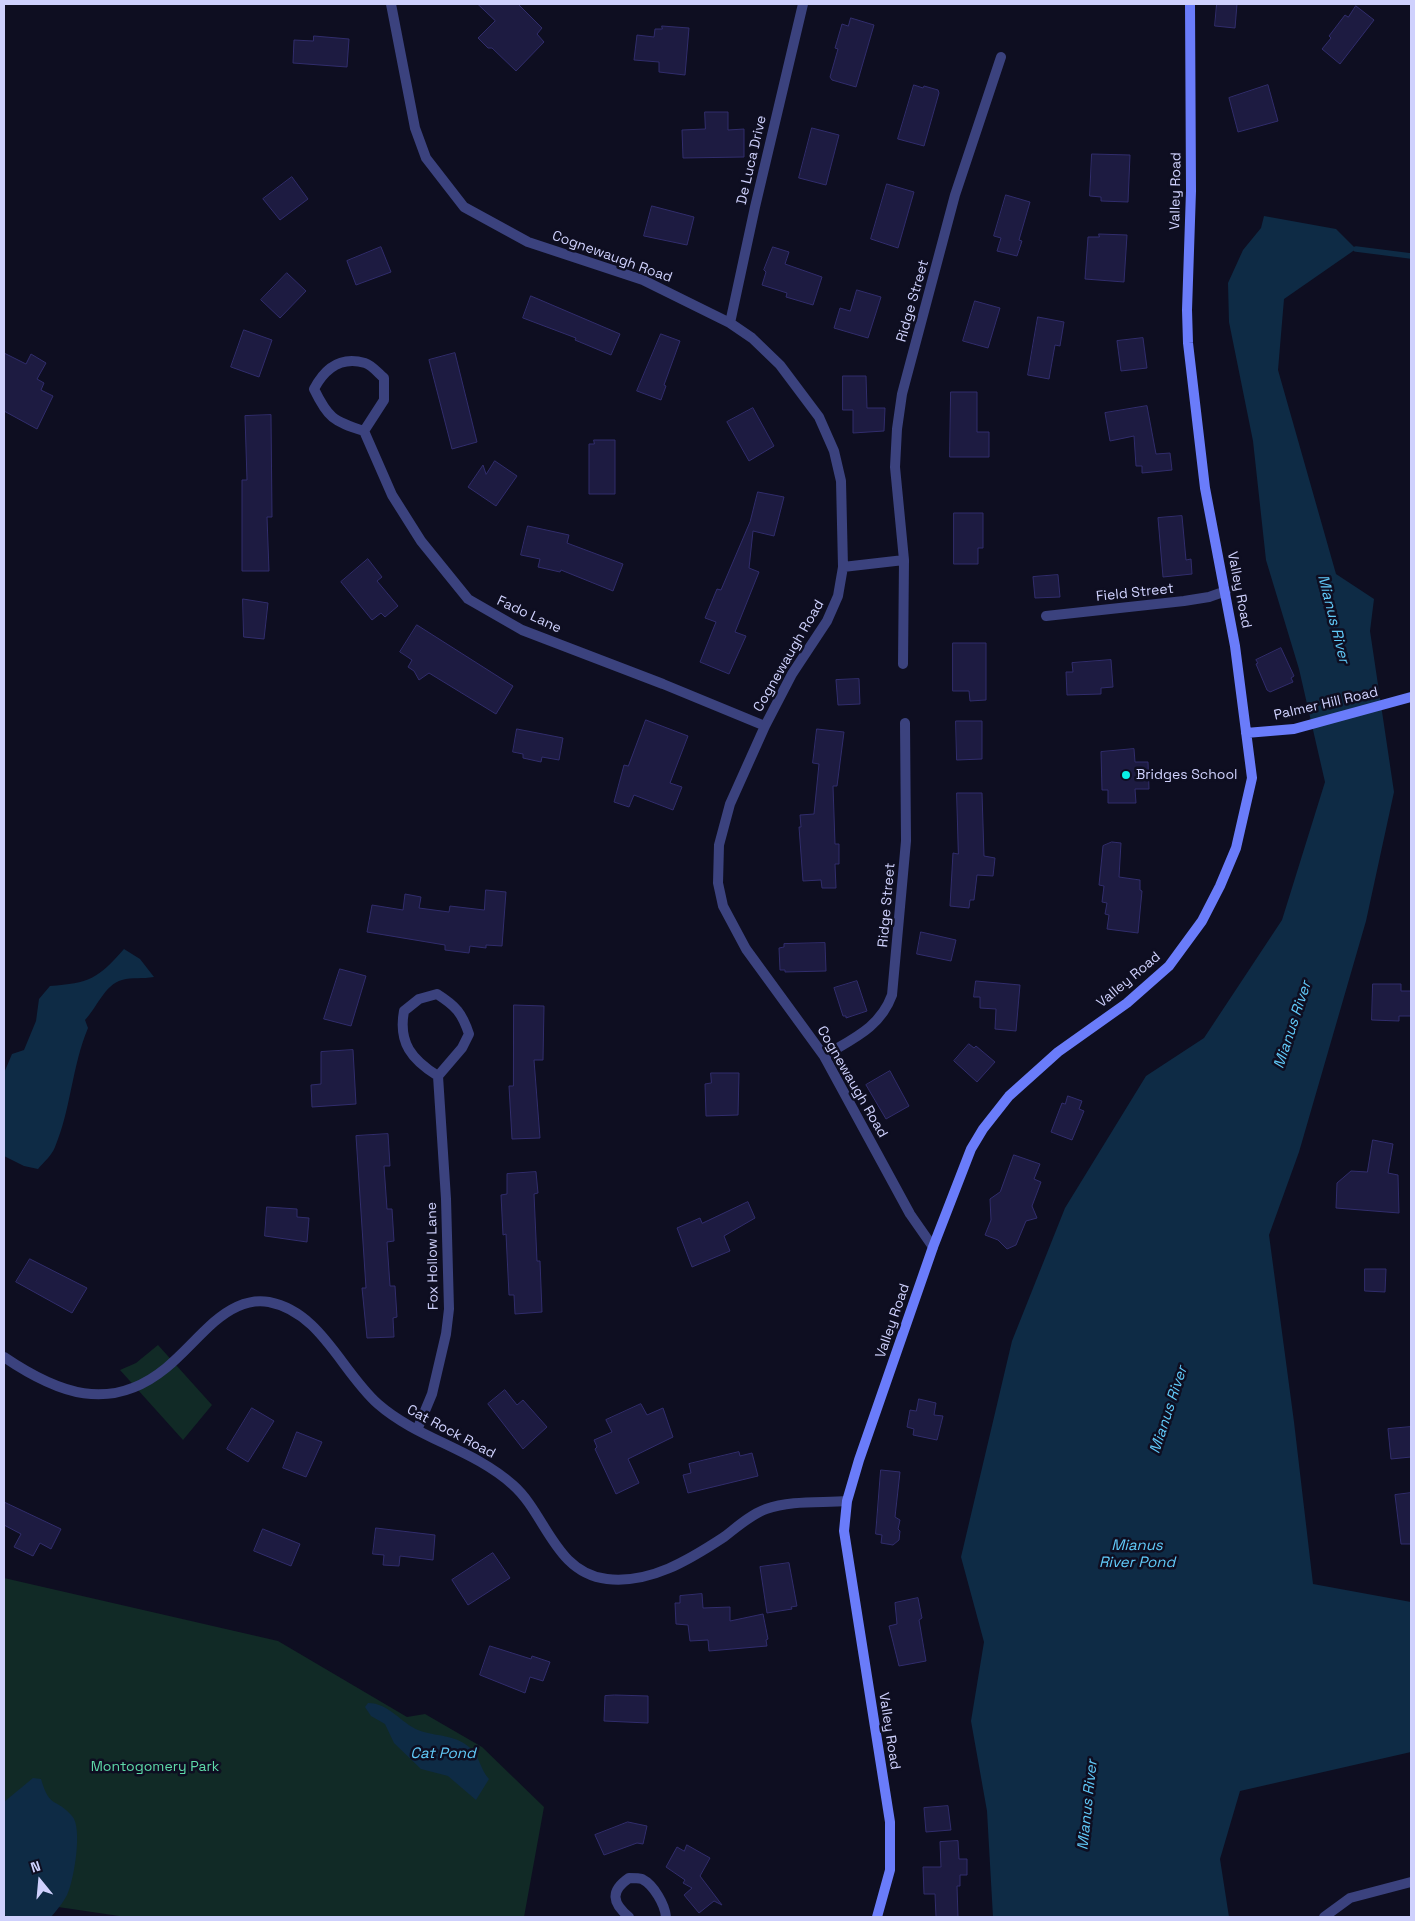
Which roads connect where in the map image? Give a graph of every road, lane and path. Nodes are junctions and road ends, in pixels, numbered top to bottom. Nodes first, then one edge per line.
1 (391, 4) edge
2 (803, 4) edge
3 (1190, 4) edge
4 (1000, 57) dead end
5 (730, 323) junction
6 (364, 431) junction
7 (904, 560) junction
8 (844, 567) junction
9 (1226, 591) junction
10 (1046, 616) dead end
11 (903, 664) dead end
12 (1411, 697) edge
13 (905, 722) dead end
14 (765, 726) junction
15 (1246, 733) junction
16 (824, 1056) junction
17 (438, 1076) junction
18 (933, 1247) junction
19 (4, 1357) edge
20 (417, 1430) junction
21 (847, 1501) junction
22 (1411, 1882) edge
23 (629, 1917) edge
24 (666, 1917) edge
25 (877, 1917) edge
26 (1324, 1917) edge

1 - 5 street, Cognewaugh Road
2 - 5 street, De Luca Drive
3 - 9 main road, Valley Road
4 - 7 street, Ridge Street
5 - 8 street, Cognewaugh Road
6 - 6 street
6 - 14 street, Fado Lane
7 - 8 street
7 - 11 street, Ridge Street
8 - 14 street, Cognewaugh Road
9 - 10 street, Field Street
9 - 15 main road, Valley Road
12 - 15 main road, Palmer Hill Road
13 - 16 street, Ridge Street
14 - 16 street, Cognewaugh Road
15 - 18 main road, Valley Road
16 - 18 street, Cognewaugh Road
17 - 17 street
17 - 20 street, Fox Hollow Lane
18 - 21 main road, Valley Road
19 - 20 street, Cat Rock Road
20 - 21 street, Cat Rock Road
21 - 25 main road, Valley Road
22 - 26 street
23 - 24 street

